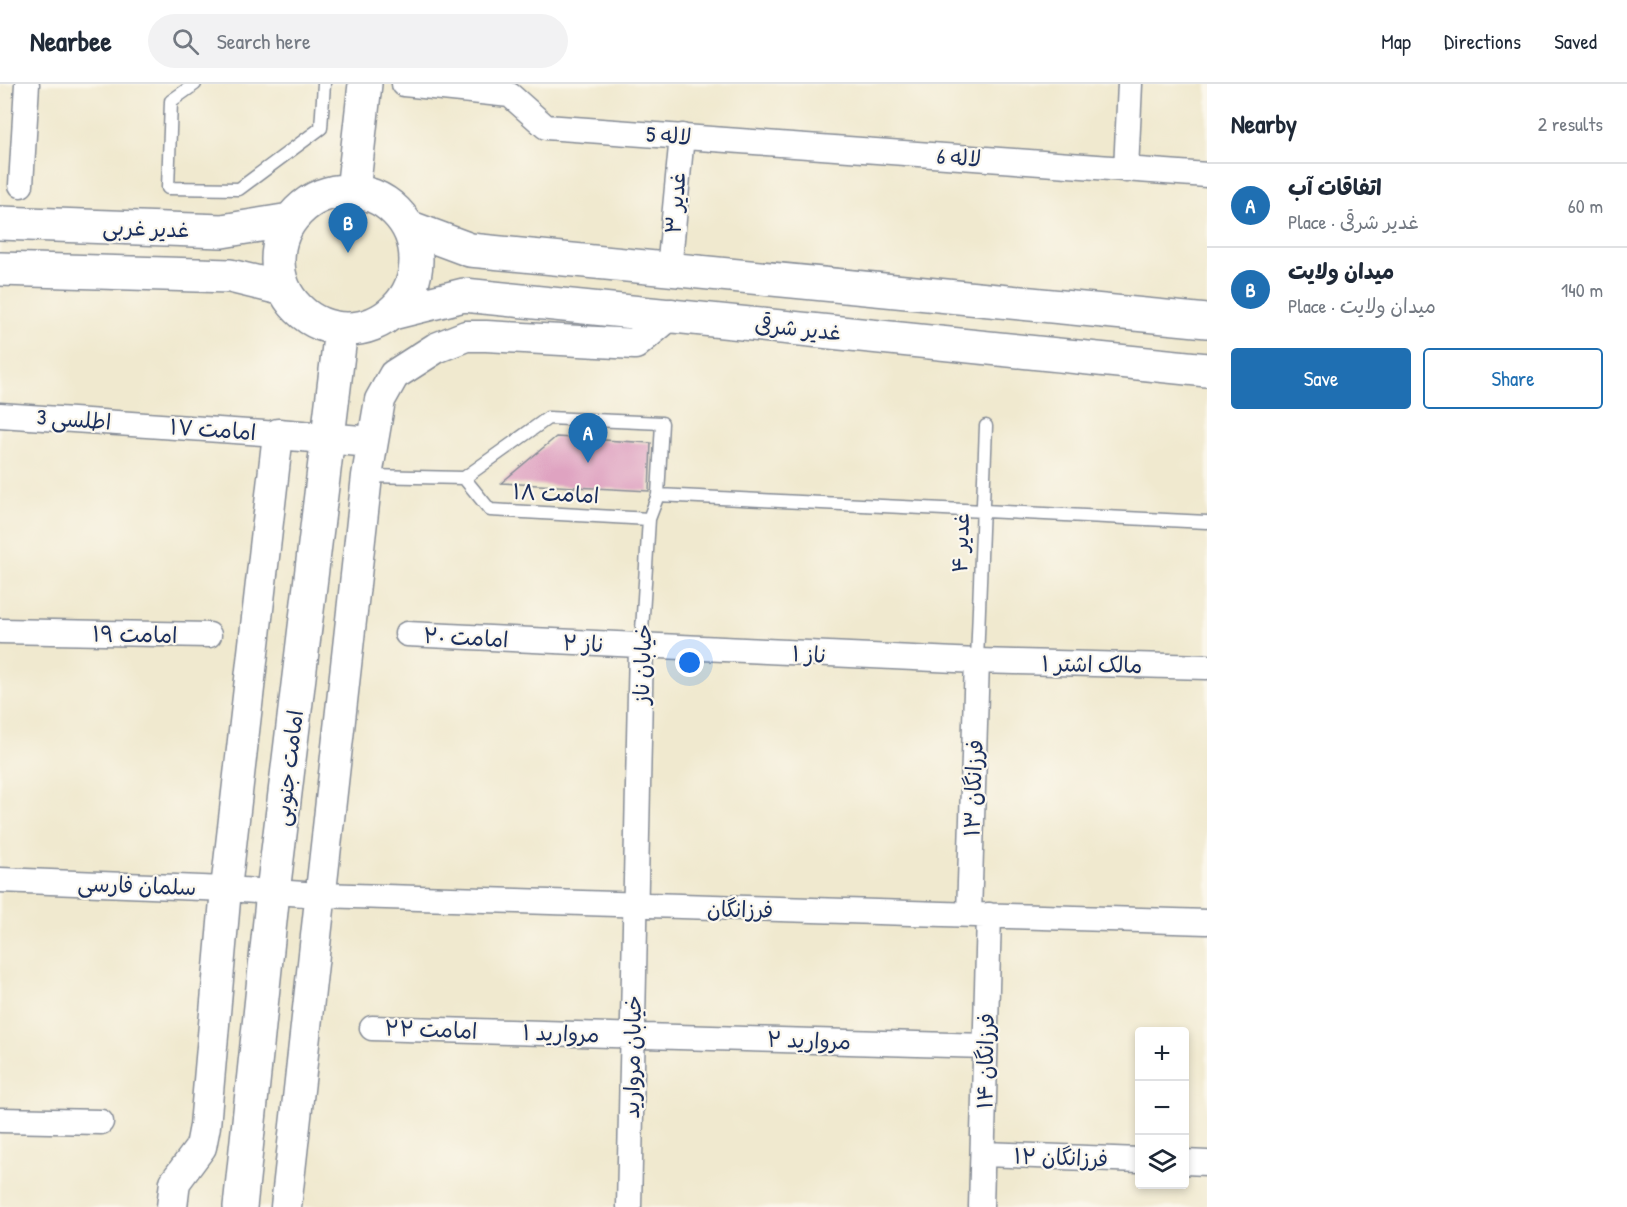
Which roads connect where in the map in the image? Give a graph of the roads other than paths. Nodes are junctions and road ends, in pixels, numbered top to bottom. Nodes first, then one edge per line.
1 (27, 84) edge
2 (195, 84) edge
3 (324, 84) edge
4 (365, 84) edge
5 (404, 84) edge
6 (1130, 84) edge
7 (682, 136) junction
8 (793, 144) joint
9 (1126, 170) junction
10 (1207, 175) edge
11 (21, 185) dead end
12 (353, 191) junction
13 (290, 220) junction
14 (0, 223) edge
15 (408, 227) junction
16 (0, 268) edge
17 (669, 270) junction
18 (284, 290) junction
19 (392, 313) junction
20 (671, 314) junction
21 (1207, 321) edge
22 (341, 329) junction
23 (1207, 370) edge
24 (0, 415) edge
25 (149, 424) joint
26 (986, 426) dead end
27 (278, 434) junction
28 (328, 438) junction
29 (372, 442) junction
30 (367, 476) junction
31 (464, 478) junction
32 (658, 495) junction
33 (983, 511) junction
34 (649, 519) junction
35 (1207, 522) edge
36 (0, 631) edge
37 (407, 634) dead end
38 (209, 635) dead end
39 (525, 640) joint
40 (641, 646) junction
41 (978, 661) junction
42 (1207, 667) edge
43 (0, 880) edge
44 (226, 889) junction
45 (273, 892) junction
46 (320, 896) junction
47 (636, 906) junction
48 (979, 915) junction
49 (1207, 922) edge
50 (372, 1028) dead end
51 (489, 1031) joint
52 (632, 1035) junction
53 (985, 1046) junction
54 (0, 1120) edge
55 (100, 1122) dead end
56 (983, 1154) junction
57 (1135, 1160) edge
58 (1189, 1162) edge
59 (1207, 1163) edge
60 (172, 1207) edge
61 (240, 1207) edge
62 (286, 1207) edge
63 (629, 1207) edge
64 (981, 1207) edge

1 - 11 street
2 - 3 lane
4 - 12 main road
5 - 7 street, لاله 5
6 - 9 street
7 - 8 street, لاله 5
7 - 17 street, غدیر ۳
8 - 9 street, لاله 6
9 - 10 street, لاله 6
12 - 13 main road
12 - 15 main road
13 - 14 main road, غدیر غربی
13 - 18 main road
15 - 17 main road, غدیر شرقی
15 - 19 main road
16 - 18 main road, غدیر غربی
17 - 21 main road, غدیر شرقی
18 - 22 main road
19 - 20 main road, غدیر شرقی
19 - 22 main road
20 - 23 main road, غدیر شرقی
20 - 29 street
22 - 28 main road, امامت جنوبی
24 - 25 street, اطلسی 3
25 - 27 street, امامت ۱۷
26 - 33 lane, غدیر ۴
27 - 28 street
27 - 44 street
28 - 29 street
28 - 45 main road, امامت جنوبی
29 - 30 street
30 - 31 lane
30 - 46 street
31 - 32 lane, خیابان ناز
31 - 34 lane, امامت ۱۸
32 - 33 lane
32 - 34 lane, خیابان ناز
33 - 35 lane
33 - 41 lane, غدیر ۴
34 - 40 lane, خیابان ناز
36 - 38 street, امامت ۱۹
37 - 39 street, امامت ۲۰
39 - 40 street, ناز ۲
40 - 41 street, ناز ۱
40 - 47 street, خیابان ناز
41 - 42 street, مالک اشتر ۱
41 - 48 street, فرزانگان ۱۳
43 - 44 street, سلمان فارسی
44 - 45 street, سلمان فارسی
44 - 60 street
45 - 46 street, فرزانگان
45 - 61 main road, امامت جنوبی
46 - 47 street, فرزانگان
46 - 62 street
47 - 48 street, فرزانگان
47 - 52 street, خیابان مروارید
48 - 49 street, فرزانگان
48 - 53 street, فرزانگان ۱۴
50 - 51 street, امامت ۲۲
51 - 52 street, مروارید ۱
52 - 53 street, مروارید ۲
52 - 63 street, خیابان مروارید
53 - 56 street, فرزانگان ۱۴
54 - 55 street
56 - 57 street, فرزانگان ۱۲
56 - 64 street, فرزانگان ۱۴
58 - 59 street

